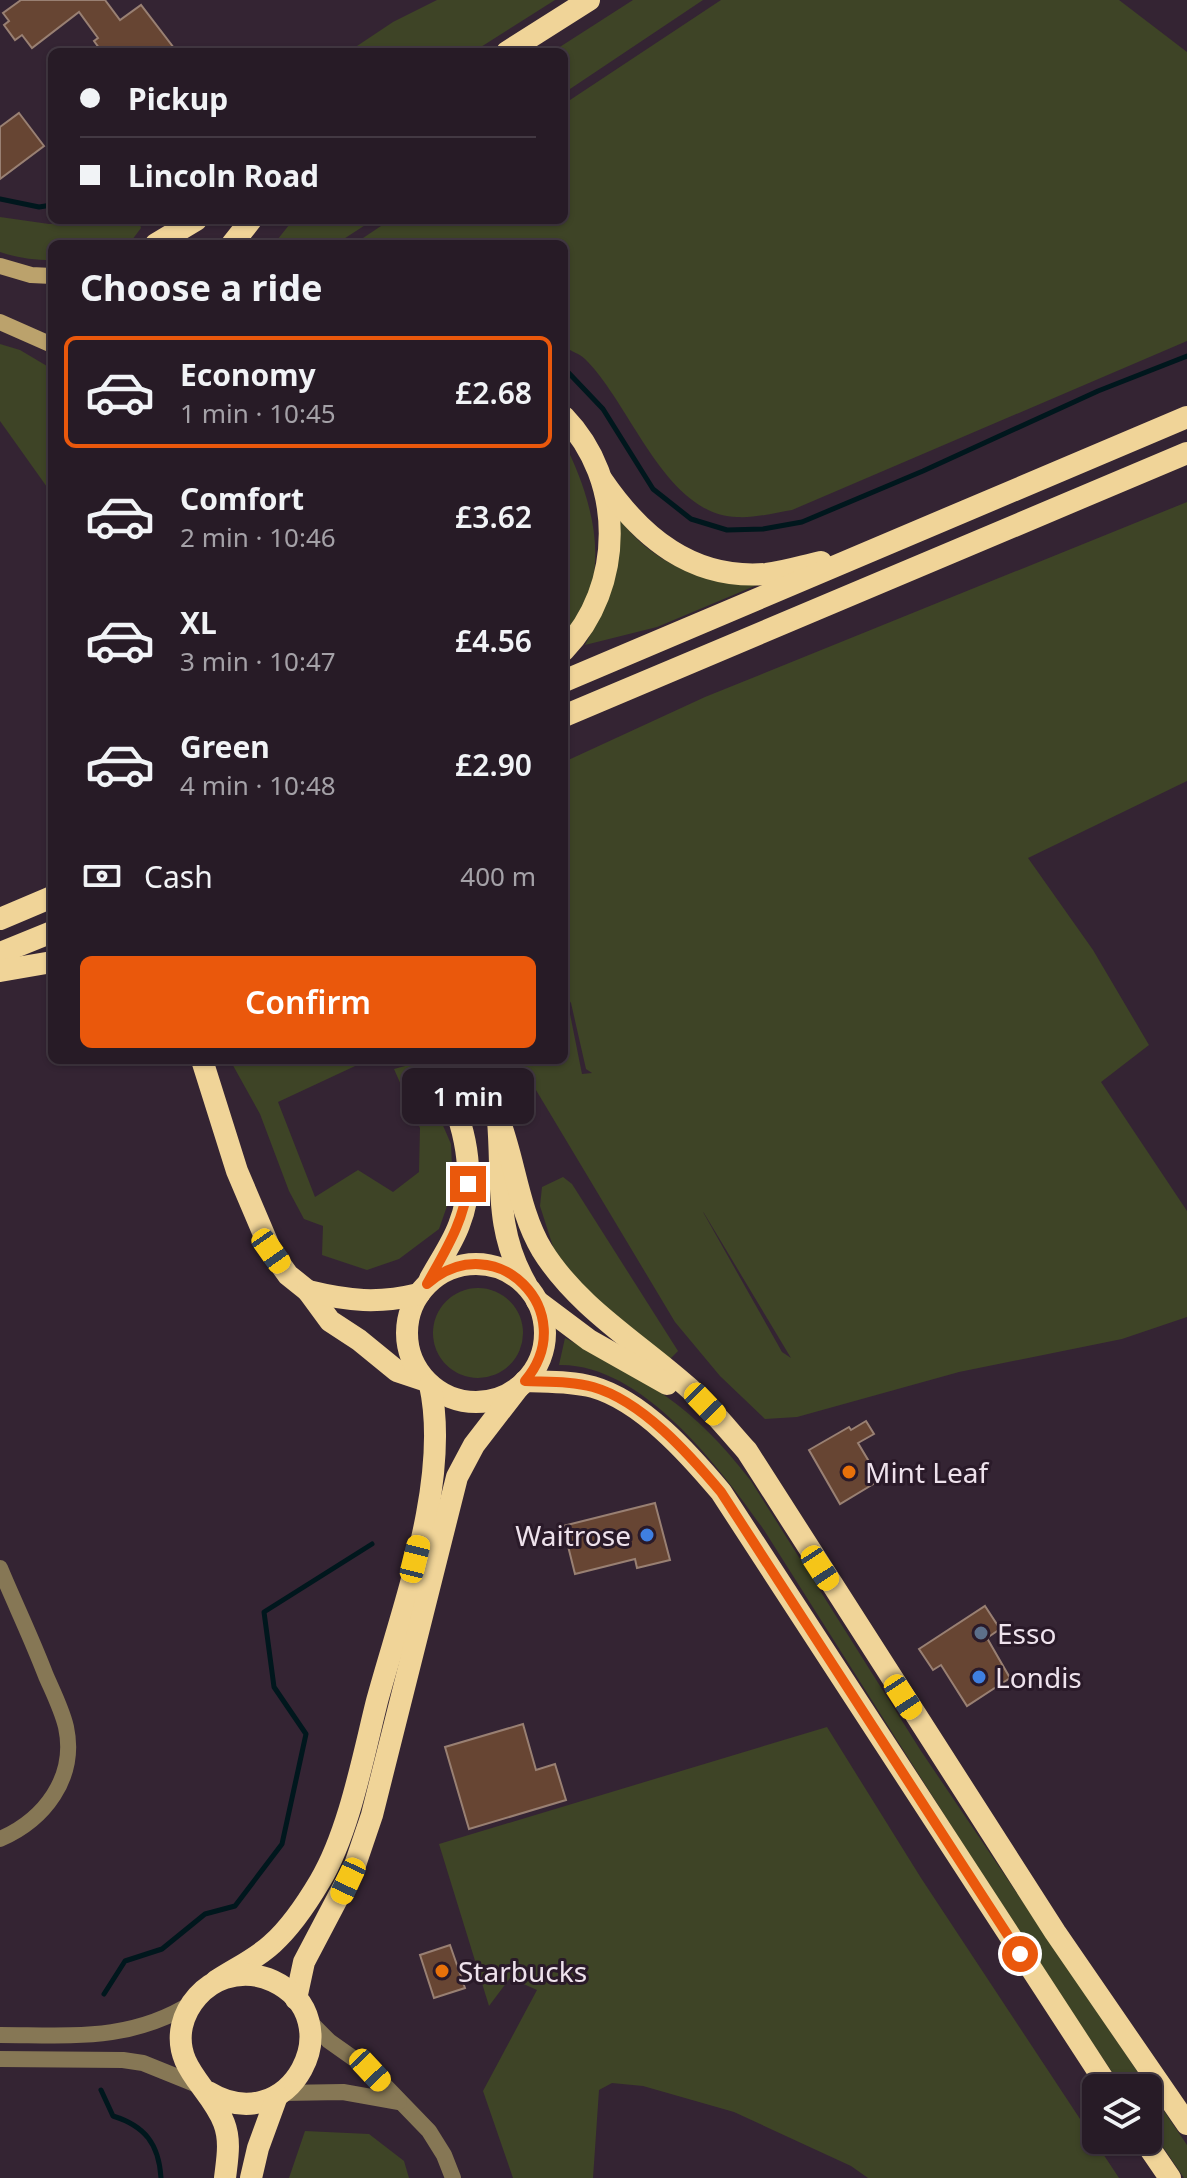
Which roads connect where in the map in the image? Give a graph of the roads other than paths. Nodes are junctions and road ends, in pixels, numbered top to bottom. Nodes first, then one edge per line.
1 (589, 0) edge
2 (513, 48) edge
3 (189, 224) edge
4 (248, 224) edge
5 (163, 240) edge
6 (235, 240) edge
7 (0, 266) edge
8 (48, 276) edge
9 (0, 322) edge
10 (48, 343) edge
11 (1187, 417) edge
12 (568, 422) edge
13 (1187, 453) edge
14 (602, 480) junction
15 (888, 545) junction
16 (568, 644) edge
17 (568, 679) edge
18 (568, 714) edge
19 (48, 899) edge
20 (0, 919) edge
21 (48, 934) edge
22 (0, 953) edge
23 (48, 963) edge
24 (0, 971) edge
25 (202, 1064) edge
26 (437, 1064) edge
27 (484, 1064) edge
28 (498, 1117) junction
29 (423, 1289) junction
30 (308, 1291) junction
31 (534, 1296) junction
32 (427, 1382) junction
33 (522, 1385) junction
34 (719, 1419) junction
35 (0, 1568) edge
36 (0, 1839) edge
37 (216, 1981) junction
38 (192, 2003) junction
39 (302, 2009) junction
40 (0, 2035) edge
41 (0, 2059) edge
42 (1100, 2074) edge
43 (205, 2089) junction
44 (280, 2094) junction
45 (399, 2102) junction
46 (1187, 2124) edge
47 (1154, 2154) edge
48 (225, 2178) edge
49 (251, 2178) edge
50 (453, 2178) edge
51 (1170, 2178) edge

1 - 2 highway
3 - 5 highway
4 - 6 highway
7 - 8 main road
9 - 10 main road
11 - 15 highway
12 - 14 highway
13 - 18 highway
14 - 15 highway
14 - 16 highway
15 - 17 highway
19 - 20 highway
21 - 22 highway
23 - 24 highway
25 - 30 highway
26 - 29 highway
27 - 28 highway
28 - 31 highway
28 - 34 highway
29 - 30 highway
29 - 31 highway
29 - 32 highway
30 - 32 highway
31 - 33 highway
31 - 34 highway
32 - 33 highway
32 - 37 highway
33 - 39 highway
33 - 42 highway
34 - 46 highway
35 - 36 street
37 - 38 highway
37 - 39 highway
38 - 40 street
38 - 43 highway
39 - 44 highway
39 - 45 street
41 - 43 street
43 - 44 highway
43 - 48 highway
44 - 45 street
44 - 49 highway
45 - 50 street
47 - 51 highway

